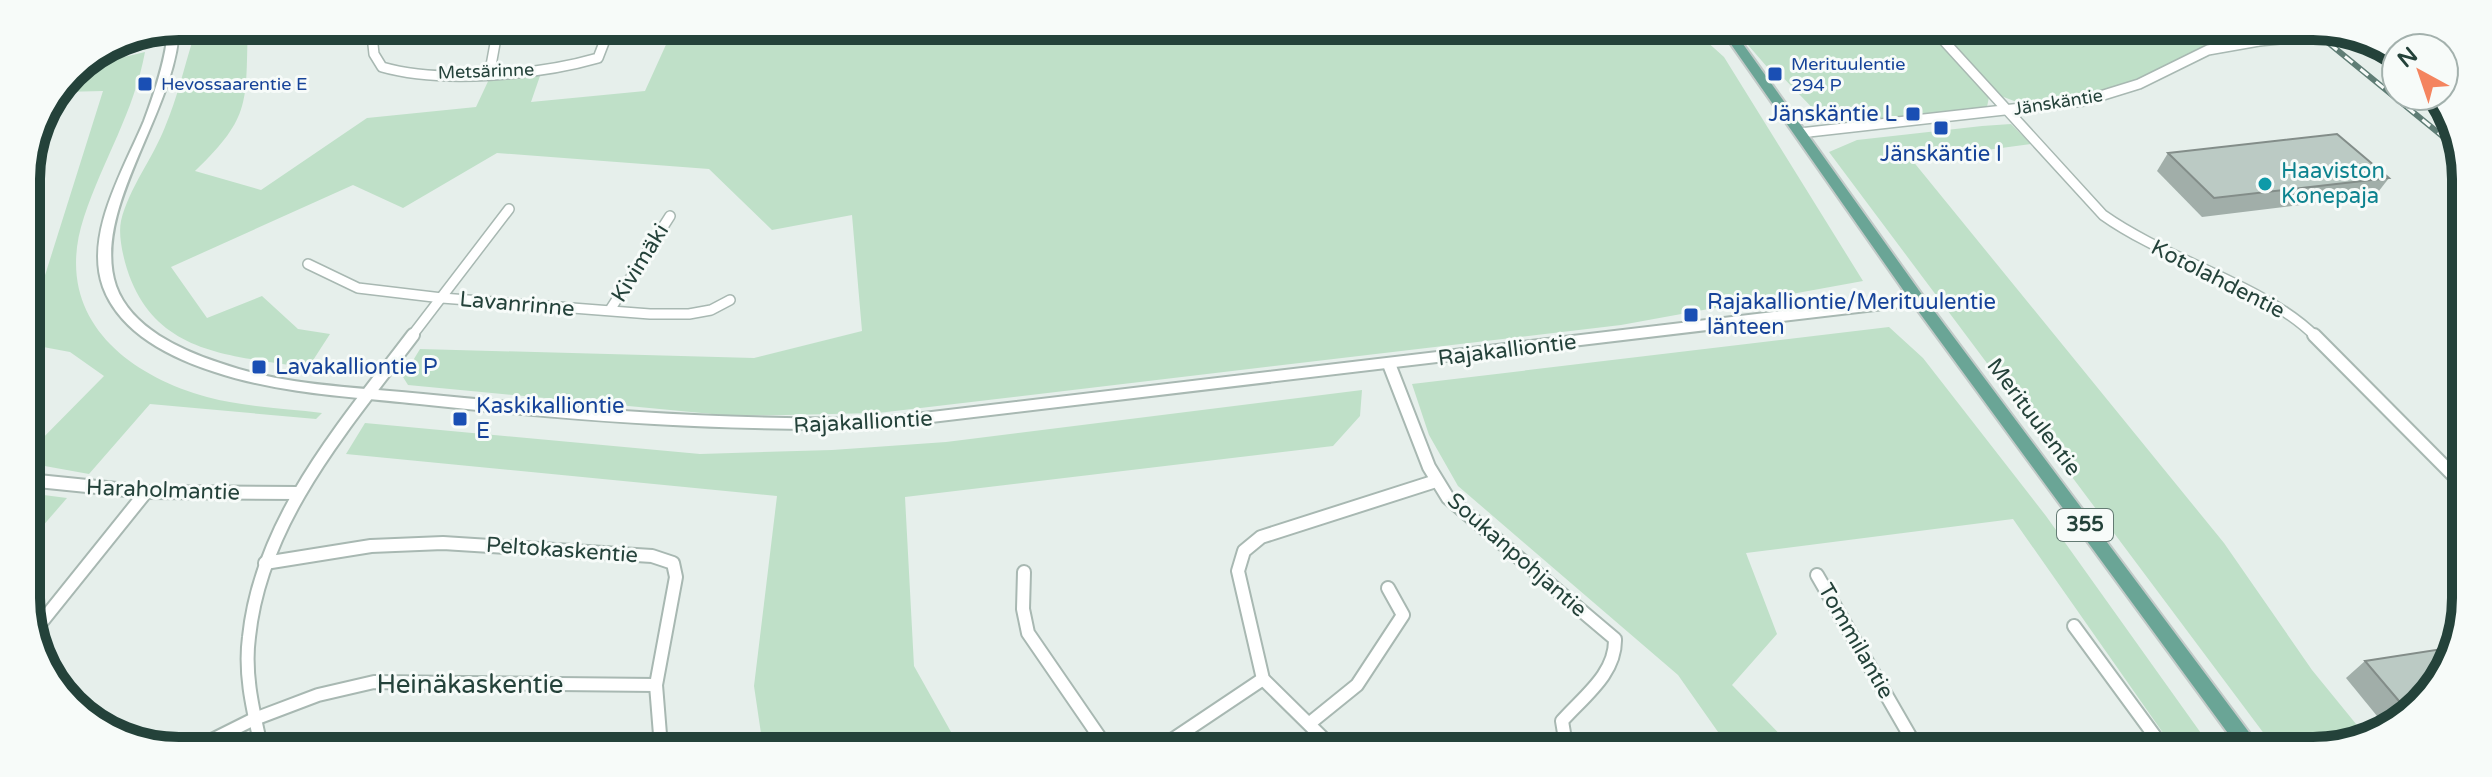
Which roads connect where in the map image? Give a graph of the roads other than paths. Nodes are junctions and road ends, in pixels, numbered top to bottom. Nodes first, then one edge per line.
1 (372, 40) edge
2 (496, 40) edge
3 (606, 40) edge
4 (1734, 40) edge
5 (1943, 40) edge
6 (2269, 40) edge
7 (172, 41) edge
8 (490, 71) junction
9 (2008, 110) junction
10 (1800, 133) junction
11 (509, 209) dead end
12 (670, 216) dead end
13 (308, 264) dead end
14 (442, 298) junction
15 (730, 300) dead end
16 (1918, 300) junction
17 (610, 310) junction
18 (1389, 364) junction
19 (369, 393) junction
20 (2452, 474) edge
21 (40, 481) edge
22 (1436, 481) junction
23 (146, 492) junction
24 (298, 493) junction
25 (265, 563) junction
26 (1024, 572) dead end
27 (1817, 575) dead end
28 (1388, 588) dead end
29 (43, 621) edge
30 (2074, 626) dead end
31 (1263, 679) junction
32 (656, 685) junction
33 (252, 720) junction
34 (1310, 723) junction
35 (218, 737) edge
36 (258, 737) edge
37 (660, 737) edge
38 (1099, 737) edge
39 (1176, 737) edge
40 (1323, 737) edge
41 (1565, 737) edge
42 (1910, 737) edge
43 (2155, 737) edge
44 (2243, 737) edge

1 - 8 street, Metsärinne
2 - 8 street
3 - 8 street, Metsärinne
4 - 10 main road, Merituulentie / 355
5 - 9 street, Kotolahdentie
6 - 9 street, Jänskäntie, bridge
7 - 19 street, Rajakalliontie
9 - 10 street, Jänskäntie
9 - 20 street, Kotolahdentie
10 - 16 main road, Merituulentie / 355
11 - 14 street
12 - 17 street, Kivimäki
13 - 14 street, Lavanrinne
14 - 17 street, Lavanrinne
14 - 19 street
15 - 17 street, Lavanrinne
16 - 18 street, Rajakalliontie
16 - 44 main road, Merituulentie / 355
18 - 19 street, Rajakalliontie
18 - 22 street, Soukanpohjantie
19 - 24 street
21 - 23 street, Haraholmantie
22 - 31 street
22 - 41 street, Soukanpohjantie
23 - 24 street, Haraholmantie
23 - 29 street
24 - 25 street
25 - 32 street, Peltokaskentie
25 - 33 street
26 - 38 street
27 - 42 street, Tommilantie
28 - 34 street
30 - 43 street
31 - 34 street
31 - 39 street
32 - 33 street, Heinäkaskentie
32 - 37 street, Peltokaskentie
33 - 35 street, Heinäkaskentie
33 - 36 street
34 - 40 street

